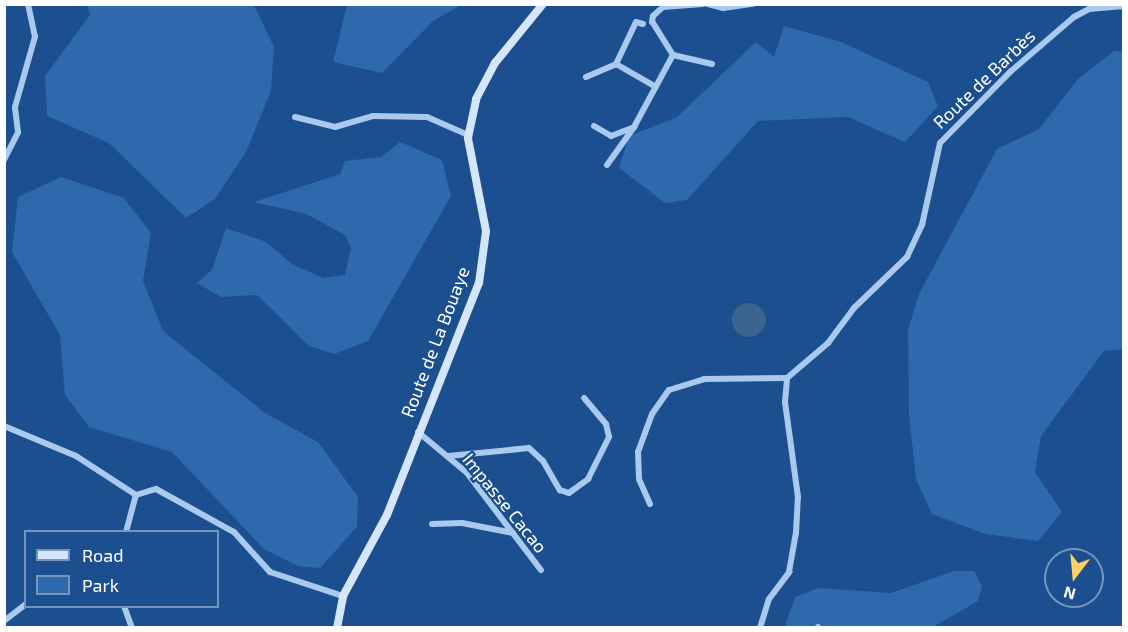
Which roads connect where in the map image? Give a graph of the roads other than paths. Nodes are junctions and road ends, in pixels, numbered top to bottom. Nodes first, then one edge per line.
1 (28, 4) edge
2 (543, 4) edge
3 (703, 4) edge
4 (708, 4) edge
5 (753, 4) edge
6 (1124, 6) edge
7 (642, 24) dead end
8 (673, 55) junction
9 (616, 64) junction
10 (712, 64) dead end
11 (586, 77) dead end
12 (656, 87) junction
13 (295, 117) dead end
14 (594, 126) dead end
15 (634, 128) junction
16 (468, 135) junction
17 (4, 160) edge
18 (607, 165) dead end
19 (787, 378) junction
20 (584, 398) dead end
21 (4, 426) edge
22 (418, 432) junction
23 (448, 456) junction
24 (136, 495) junction
25 (651, 504) dead end
26 (432, 524) dead end
27 (126, 530) edge
28 (513, 533) junction
29 (541, 570) dead end
30 (344, 596) junction
31 (24, 606) edge
32 (125, 608) edge
33 (4, 621) edge
34 (132, 627) edge
35 (337, 627) edge
36 (760, 627) edge

1 - 17 street
2 - 16 main road, Route de La Bouaye
3 - 8 street
4 - 5 street
6 - 19 street, Route de Barbès
7 - 9 street
8 - 10 street
8 - 12 street
9 - 11 street
9 - 12 street
12 - 15 street
13 - 16 street
14 - 15 street
15 - 18 street
16 - 22 main road, Route de La Bouaye
19 - 25 street
19 - 36 street
20 - 23 street
21 - 24 street
22 - 23 street, Impasse Cacao
22 - 30 main road, Route de La Bouaye
23 - 28 street, Impasse Cacao
24 - 27 street
24 - 30 street
26 - 28 street
28 - 29 street, Impasse Cacao
30 - 35 main road, Route de La Bouaye
31 - 33 street
32 - 34 street

